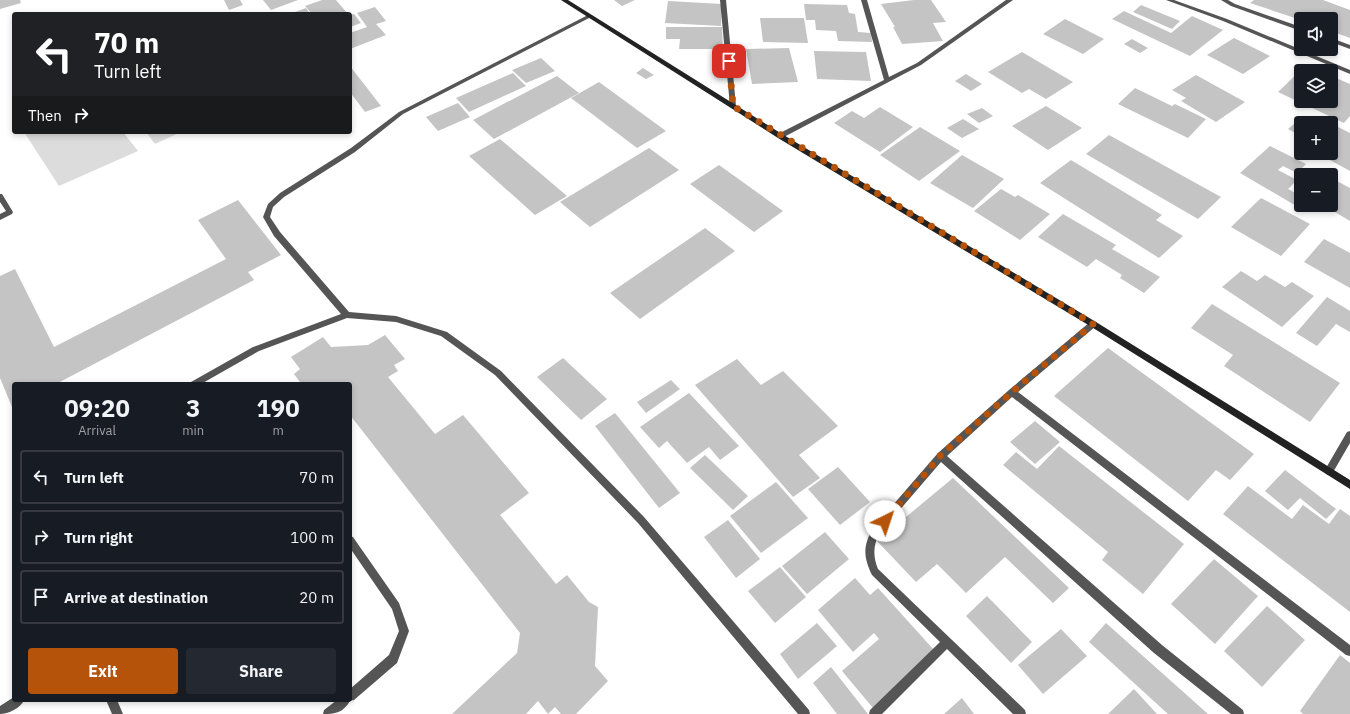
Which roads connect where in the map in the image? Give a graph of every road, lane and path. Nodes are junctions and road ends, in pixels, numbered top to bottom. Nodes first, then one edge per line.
1 (565, 0) edge
2 (723, 0) edge
3 (864, 0) edge
4 (1010, 0) edge
5 (1169, 0) edge
6 (1224, 0) edge
7 (590, 16) junction
8 (1294, 27) edge
9 (1338, 43) edge
10 (1350, 47) edge
11 (1350, 72) edge
12 (887, 80) junction
13 (733, 106) junction
14 (780, 136) junction
15 (0, 196) edge
16 (0, 217) edge
17 (346, 315) junction
18 (1093, 324) junction
19 (198, 382) edge
20 (1012, 392) junction
21 (1350, 435) edge
22 (940, 456) junction
23 (1328, 471) junction
24 (1350, 485) edge
25 (352, 543) edge
26 (946, 643) junction
27 (1350, 651) edge
28 (352, 694) edge
29 (15, 702) edge
30 (112, 702) edge
31 (343, 702) edge
32 (0, 712) edge
33 (118, 714) edge
34 (328, 714) edge
35 (805, 714) edge
36 (874, 714) edge
37 (1021, 714) edge
38 (1239, 714) edge

1 - 7 street
2 - 13 street
3 - 12 street
4 - 12 street
5 - 11 street
6 - 8 street
7 - 13 street
7 - 17 street
9 - 10 street
12 - 14 street
13 - 14 street
14 - 18 street
15 - 16 street
17 - 19 street
17 - 35 street
18 - 20 street
18 - 23 street
20 - 22 street
20 - 27 street
21 - 23 street
22 - 26 street
22 - 38 street
23 - 24 street
25 - 28 street
26 - 36 street
26 - 37 street
29 - 32 street
30 - 33 street
31 - 34 street

